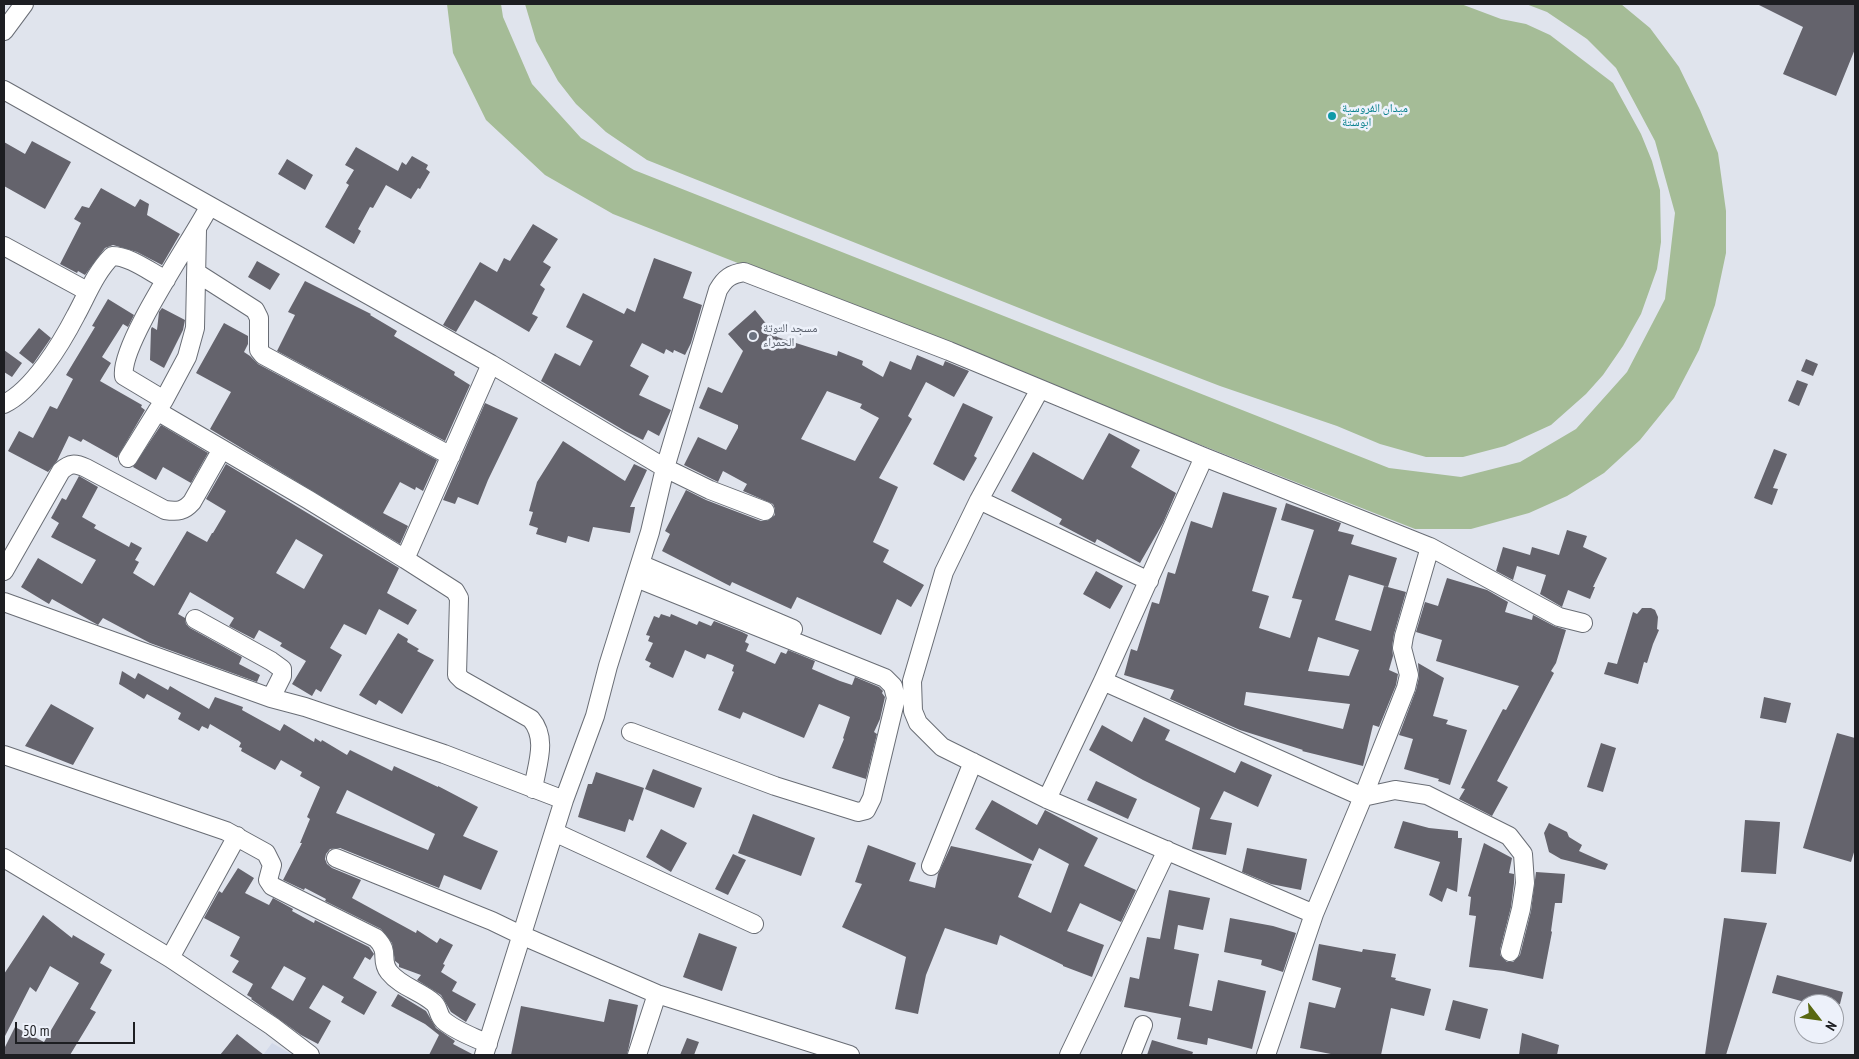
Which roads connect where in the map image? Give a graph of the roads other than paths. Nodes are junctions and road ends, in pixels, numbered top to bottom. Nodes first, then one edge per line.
1 (24, 4) edge
2 (4, 31) edge
3 (4, 90) edge
4 (209, 207) junction
5 (197, 230) junction
6 (4, 246) edge
7 (197, 273) junction
8 (166, 280) junction
9 (87, 291) junction
10 (492, 364) junction
11 (1040, 389) junction
12 (4, 404) edge
13 (161, 405) junction
14 (222, 449) junction
15 (451, 456) junction
16 (1204, 457) junction
17 (128, 458) dead end
18 (665, 468) junction
19 (979, 500) junction
20 (765, 511) dead end
21 (1430, 547) junction
22 (405, 559) junction
23 (4, 571) edge
24 (638, 571) junction
25 (1149, 581) junction
26 (4, 602) edge
27 (195, 619) dead end
28 (1583, 622) dead end
29 (912, 681) junction
30 (1103, 681) junction
31 (271, 698) junction
32 (631, 732) dead end
33 (4, 755) edge
34 (972, 762) junction
35 (533, 789) junction
36 (1363, 797) junction
37 (1047, 799) junction
38 (564, 800) junction
39 (554, 832) junction
40 (237, 836) junction
41 (1167, 850) junction
42 (4, 858) edge
43 (336, 858) dead end
44 (931, 866) dead end
45 (1314, 914) junction
46 (754, 924) dead end
47 (521, 935) junction
48 (1510, 952) dead end
49 (170, 958) junction
50 (657, 994) junction
51 (1143, 1025) dead end
52 (486, 1050) edge
53 (310, 1055) edge
54 (637, 1055) edge
55 (850, 1055) edge
56 (1069, 1055) edge
57 (1131, 1055) edge
58 (1266, 1055) edge

1 - 2 street
3 - 4 street
4 - 5 street
4 - 10 street
5 - 7 street
5 - 8 street
6 - 9 street
7 - 13 street
7 - 15 street
8 - 9 street
8 - 13 street
9 - 12 street
10 - 15 street
10 - 18 street
11 - 16 street
11 - 18 street
11 - 19 street
13 - 14 street
13 - 17 street
14 - 22 street
14 - 23 street
15 - 22 street
16 - 21 street
16 - 25 street
18 - 20 street
18 - 24 street
19 - 25 street
19 - 29 street
21 - 28 street
21 - 36 street
22 - 35 street
24 - 29 street
24 - 32 street
24 - 38 street
25 - 30 street
26 - 31 street
27 - 31 street
29 - 34 street
30 - 36 street
30 - 37 street
31 - 35 street
33 - 40 street
34 - 37 street
34 - 44 street
35 - 38 street
36 - 45 street
36 - 48 street
37 - 41 street
38 - 39 street
39 - 46 street
39 - 47 street
40 - 49 street
40 - 52 street
41 - 45 street
41 - 56 street
42 - 49 street
43 - 47 street
45 - 58 street
47 - 50 street
47 - 52 street
49 - 53 street
50 - 54 street
50 - 55 street
51 - 57 street

